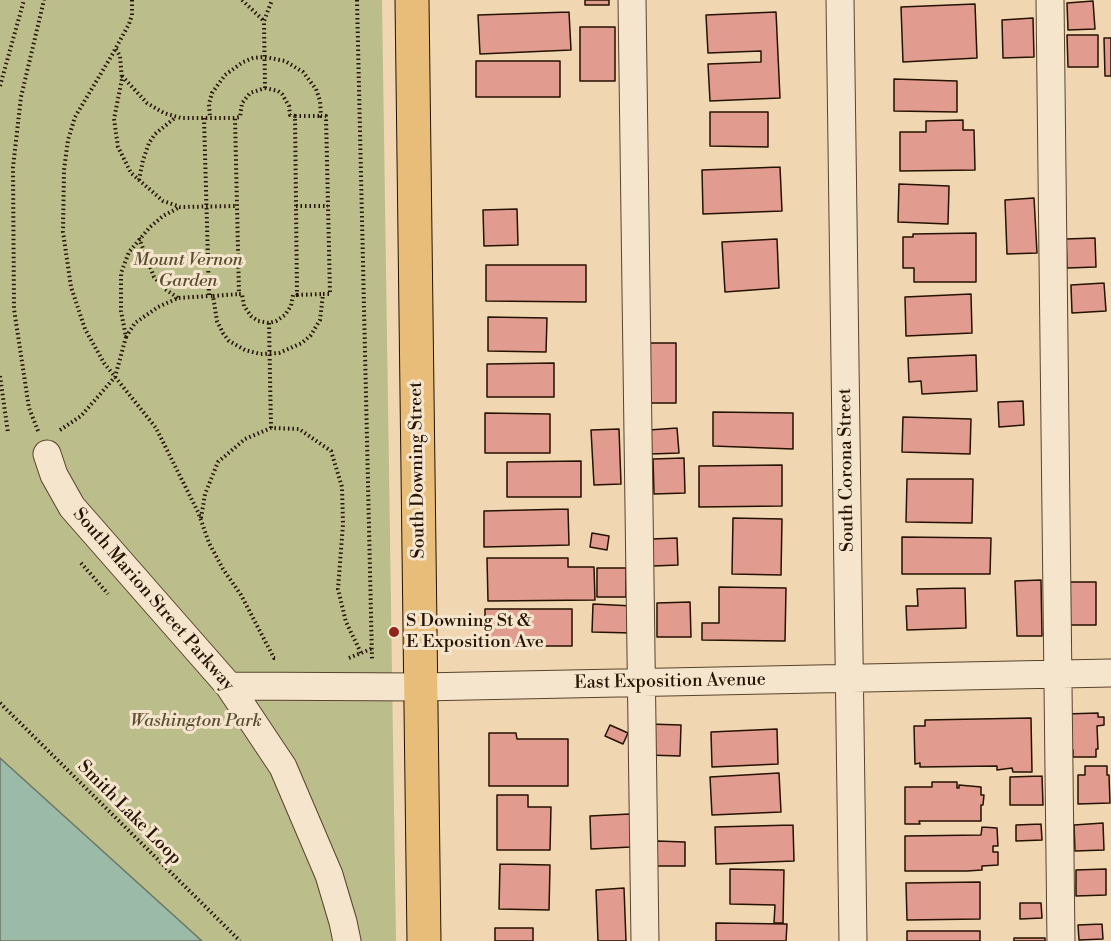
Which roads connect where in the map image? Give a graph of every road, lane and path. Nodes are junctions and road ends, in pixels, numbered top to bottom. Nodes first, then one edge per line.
1 (24, 0) edge
2 (44, 0) edge
3 (132, 0) edge
4 (242, 0) edge
5 (272, 0) edge
6 (357, 0) edge
7 (411, 0) edge
8 (632, 0) edge
9 (840, 0) edge
10 (1050, 0) edge
11 (264, 21) junction
12 (116, 49) junction
13 (265, 57) junction
14 (122, 75) junction
15 (0, 86) edge
16 (265, 88) junction
17 (295, 116) junction
18 (321, 116) junction
19 (176, 117) junction
20 (207, 118) junction
21 (235, 118) junction
22 (139, 181) junction
23 (237, 206) junction
24 (297, 206) junction
25 (328, 206) junction
26 (180, 207) junction
27 (206, 207) junction
28 (139, 238) junction
29 (238, 294) junction
30 (323, 294) junction
31 (297, 295) junction
32 (211, 296) junction
33 (178, 298) junction
34 (269, 323) junction
35 (126, 337) junction
36 (269, 354) junction
37 (0, 376) edge
38 (115, 377) junction
39 (271, 428) junction
40 (8, 433) dead end
41 (44, 449) junction
42 (201, 520) junction
43 (373, 648) junction
44 (361, 653) junction
45 (284, 659) dead end
46 (342, 661) dead end
47 (372, 669) dead end
48 (1111, 673) edge
49 (1059, 674) junction
50 (850, 678) junction
51 (642, 683) junction
52 (228, 686) junction
53 (421, 687) junction
54 (0, 703) edge
55 (240, 941) edge
56 (347, 941) edge
57 (424, 941) edge
58 (645, 941) edge
59 (853, 941) edge
60 (1062, 941) edge

1 - 15 path
2 - 41 path
3 - 12 path
4 - 11 path
5 - 11 path
6 - 43 path
7 - 53 main road, South Downing Street
8 - 51 street
9 - 50 street, South Corona Street
10 - 49 street
11 - 13 path
12 - 14 path
12 - 38 path
13 - 16 path
13 - 18 path
13 - 20 path
14 - 19 path
14 - 22 path
16 - 17 path
16 - 21 path
17 - 18 path
17 - 24 path
18 - 25 path
19 - 20 path
19 - 22 path
20 - 21 path
20 - 27 path
21 - 23 path
22 - 26 path
23 - 27 path
23 - 29 path
24 - 25 path
24 - 31 path
25 - 30 path
26 - 27 path
26 - 28 path
27 - 32 path
28 - 33 path
28 - 35 path
29 - 32 path
29 - 34 path
30 - 31 path
30 - 36 path
31 - 34 path
32 - 33 path
32 - 36 path
33 - 35 path
34 - 36 path
35 - 38 path
36 - 39 path
37 - 40 path
38 - 41 path
38 - 42 path
39 - 42 path
39 - 44 path
41 - 52 street, South Marion Street Parkway
42 - 45 path
43 - 44 path
43 - 47 path
44 - 46 path
48 - 49 street, East Exposition Avenue
49 - 50 street, East Exposition Avenue
49 - 60 street
50 - 51 street, East Exposition Avenue
50 - 59 street, South Corona Street
51 - 53 street, East Exposition Avenue
51 - 58 street
52 - 53 street, East Exposition Avenue
52 - 56 street, South Marion Street Parkway
53 - 57 main road, South Downing Street
54 - 55 path, Smith Lake Loop

